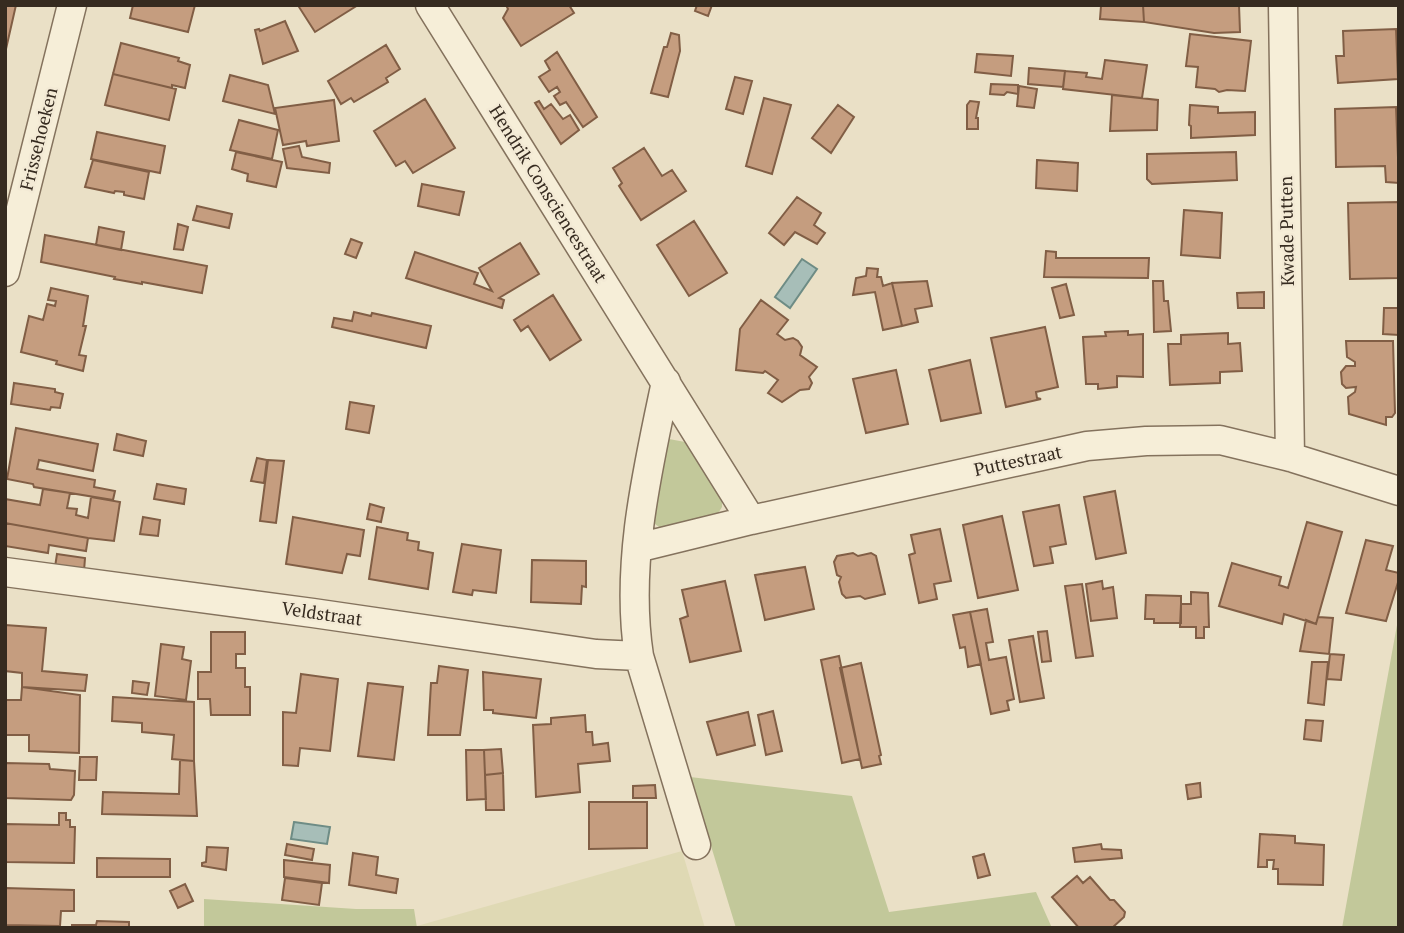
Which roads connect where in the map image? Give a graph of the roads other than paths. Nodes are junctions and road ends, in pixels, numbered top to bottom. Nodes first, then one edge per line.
1 (72, 5) edge
2 (430, 5) edge
3 (1283, 5) edge
4 (5, 272) edge
5 (666, 382) junction
6 (1290, 457) junction
7 (1399, 491) edge
8 (751, 520) junction
9 (637, 548) junction
10 (5, 572) edge
11 (639, 656) junction
12 (696, 845) dead end

1 - 4 street, Frissehoeken
2 - 5 street, Hendrik Consciencestraat
3 - 6 street, Kwade Putten
5 - 8 street, Hendrik Consciencestraat
5 - 9 street
6 - 7 street, Puttestraat
6 - 8 street, Puttestraat
8 - 9 street, Puttestraat
9 - 11 street
10 - 11 street, Veldstraat
11 - 12 street

